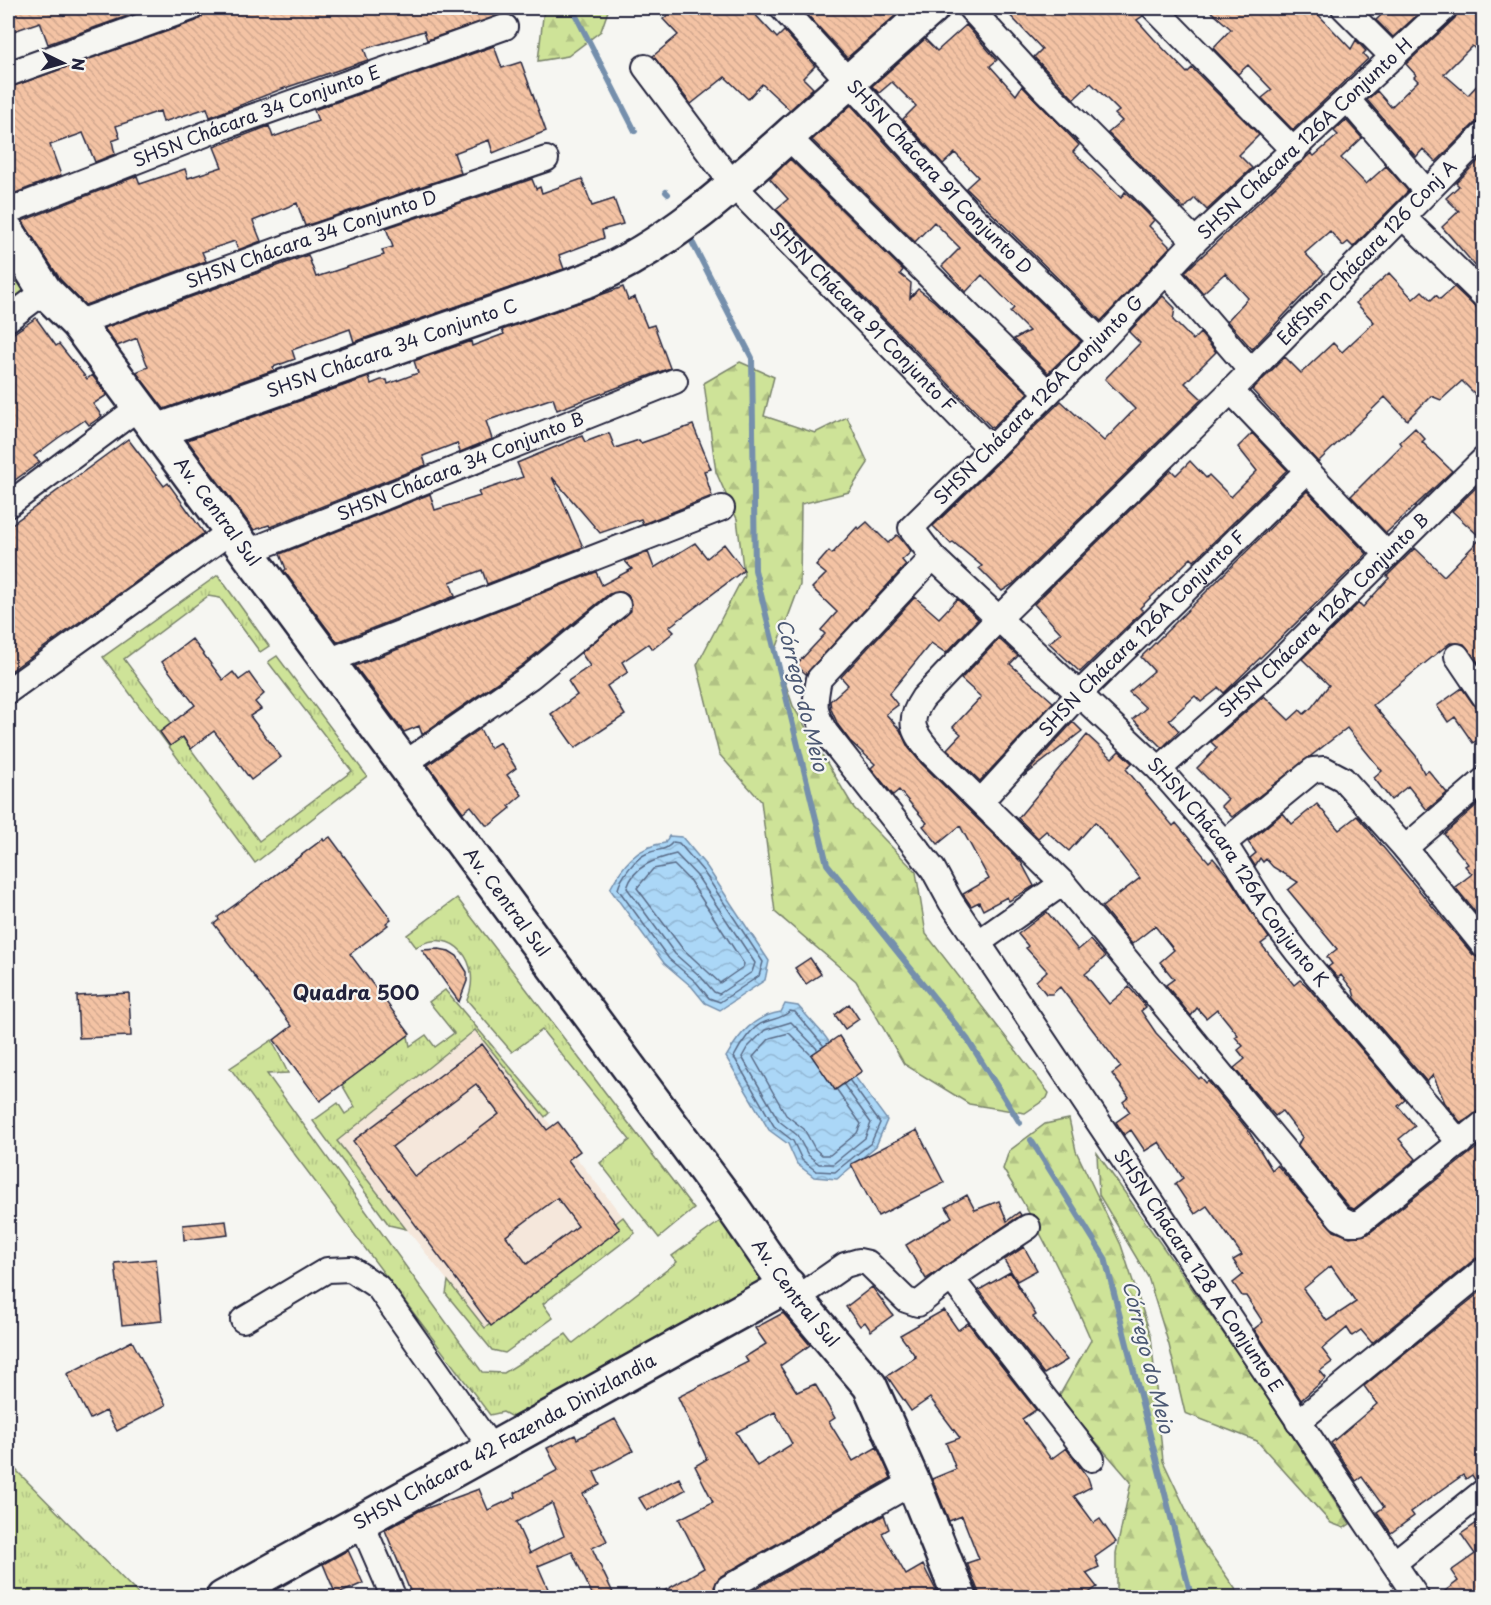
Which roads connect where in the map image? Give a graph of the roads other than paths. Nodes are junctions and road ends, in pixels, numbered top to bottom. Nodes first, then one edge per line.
1 (191, 8) edge
2 (782, 8) edge
3 (932, 8) edge
4 (970, 8) edge
5 (1154, 8) edge
6 (1344, 8) edge
7 (1445, 8) edge
8 (505, 27) dead end
9 (1393, 57) junction
10 (645, 67) dead end
11 (8, 74) edge
12 (850, 81) junction
13 (1348, 100) junction
14 (1484, 134) edge
15 (788, 137) junction
16 (1294, 151) junction
17 (546, 159) dead end
18 (734, 186) junction
19 (1426, 191) junction
20 (8, 211) edge
21 (1403, 217) junction
22 (8, 232) edge
23 (1194, 241) junction
24 (1167, 273) junction
25 (45, 291) junction
26 (1484, 296) edge
27 (8, 319) edge
28 (77, 323) junction
29 (1101, 341) junction
30 (1251, 371) junction
31 (675, 381) dead end
32 (1232, 391) junction
33 (1048, 393) junction
34 (148, 419) junction
35 (990, 448) junction
36 (1484, 459) edge
37 (1307, 471) junction
38 (8, 505) edge
39 (722, 508) dead end
40 (911, 528) joint
41 (239, 541) junction
42 (1388, 555) junction
43 (933, 557) junction
44 (618, 605) dead end
45 (999, 618) junction
46 (1457, 656) dead end
47 (327, 661) junction
48 (8, 691) edge
49 (1080, 693) junction
50 (1484, 696) edge
51 (404, 764) junction
52 (1158, 768) junction
53 (1484, 780) edge
54 (982, 800) junction
55 (1224, 843) junction
56 (1405, 848) junction
57 (1063, 883) junction
58 (979, 942) junction
59 (1484, 946) edge
60 (1484, 1123) edge
61 (1460, 1143) junction
62 (1028, 1227) dead end
63 (1484, 1270) edge
64 (951, 1278) junction
65 (792, 1292) junction
66 (243, 1320) dead end
67 (1298, 1422) junction
68 (492, 1449) junction
69 (1092, 1459) dead end
70 (914, 1482) junction
71 (1484, 1491) edge
72 (362, 1522) junction
73 (1394, 1563) junction
74 (728, 1588) dead end
75 (223, 1598) edge
76 (393, 1598) edge
77 (960, 1598) edge
78 (1417, 1598) edge

1 - 11 street
2 - 12 street, SHSN Chácara 91 Conjunto D
3 - 12 street, SHSN Chácara 34 Conjunto C
4 - 23 street
5 - 16 street
6 - 9 street
7 - 9 street, SHSN Chácara 126A Conjunto H
8 - 20 street, SHSN Chácara 34 Conjunto E
9 - 13 street, SHSN Chácara 126A Conjunto H
10 - 18 street, SHSN Chácara 91 Conjunto F
12 - 15 street, SHSN Chácara 34 Conjunto C
12 - 29 street, SHSN Chácara 91 Conjunto D
13 - 16 street, SHSN Chácara 126A Conjunto H
13 - 19 street
14 - 19 street, EdfShsn Chácara 126 Conj A
15 - 18 street, SHSN Chácara 34 Conjunto C
15 - 33 street
16 - 23 street, SHSN Chácara 126A Conjunto H
17 - 28 street, SHSN Chácara 34 Conjunto D
18 - 34 street, SHSN Chácara 34 Conjunto C
18 - 35 street, SHSN Chácara 91 Conjunto F
19 - 21 street, EdfShsn Chácara 126 Conj A
21 - 26 street
21 - 30 street, EdfShsn Chácara 126 Conj A
22 - 25 street, Av. Central Sul
23 - 24 street, SHSN Chácara 126A Conjunto H
24 - 29 street, SHSN Chácara 126A Conjunto G
24 - 30 street
25 - 27 street
25 - 28 street, Av. Central Sul
28 - 34 street, Av. Central Sul
29 - 33 street, SHSN Chácara 126A Conjunto G
30 - 32 street, EdfShsn Chácara 126 Conj A
31 - 41 street, SHSN Chácara 34 Conjunto B
32 - 37 street
32 - 45 street
33 - 35 street, SHSN Chácara 126A Conjunto G
34 - 38 street
34 - 41 street, Av. Central Sul
35 - 40 street, SHSN Chácara 126A Conjunto G
36 - 42 street, SHSN Chácara 126A Conjunto B
37 - 42 street
37 - 49 street, SHSN Chácara 126A Conjunto F
39 - 47 street
40 - 43 street, SHSN Chácara 126A Conjunto K
41 - 47 street, Av. Central Sul
41 - 48 street
42 - 52 street, SHSN Chácara 126A Conjunto B
43 - 45 street, SHSN Chácara 126A Conjunto K
43 - 58 street, SHSN Chácara 128 A Conjunto E
44 - 51 street
45 - 49 street, SHSN Chácara 126A Conjunto K
45 - 54 street
46 - 50 street
47 - 51 street, Av. Central Sul
49 - 52 street, SHSN Chácara 126A Conjunto K
49 - 54 street, SHSN Chácara 126A Conjunto F
51 - 65 street, Av. Central Sul
52 - 55 street, SHSN Chácara 126A Conjunto K
53 - 56 street
54 - 57 street
55 - 56 street
55 - 61 street, SHSN Chácara 126A Conjunto K
56 - 59 street
57 - 58 street
57 - 61 street
58 - 67 street, SHSN Chácara 128 A Conjunto E
60 - 61 street
62 - 64 street
63 - 67 street
64 - 65 street
64 - 69 street
65 - 68 street, SHSN Chácara 42 Fazenda Dinizlandia
65 - 70 street, Av. Central Sul
66 - 68 street
67 - 73 street, SHSN Chácara 128 A Conjunto E
68 - 72 street, SHSN Chácara 42 Fazenda Dinizlandia
70 - 74 street
70 - 77 street, Av. Central Sul
71 - 73 street
72 - 75 street, SHSN Chácara 42 Fazenda Dinizlandia
72 - 76 street
73 - 78 street, SHSN Chácara 128 A Conjunto E

